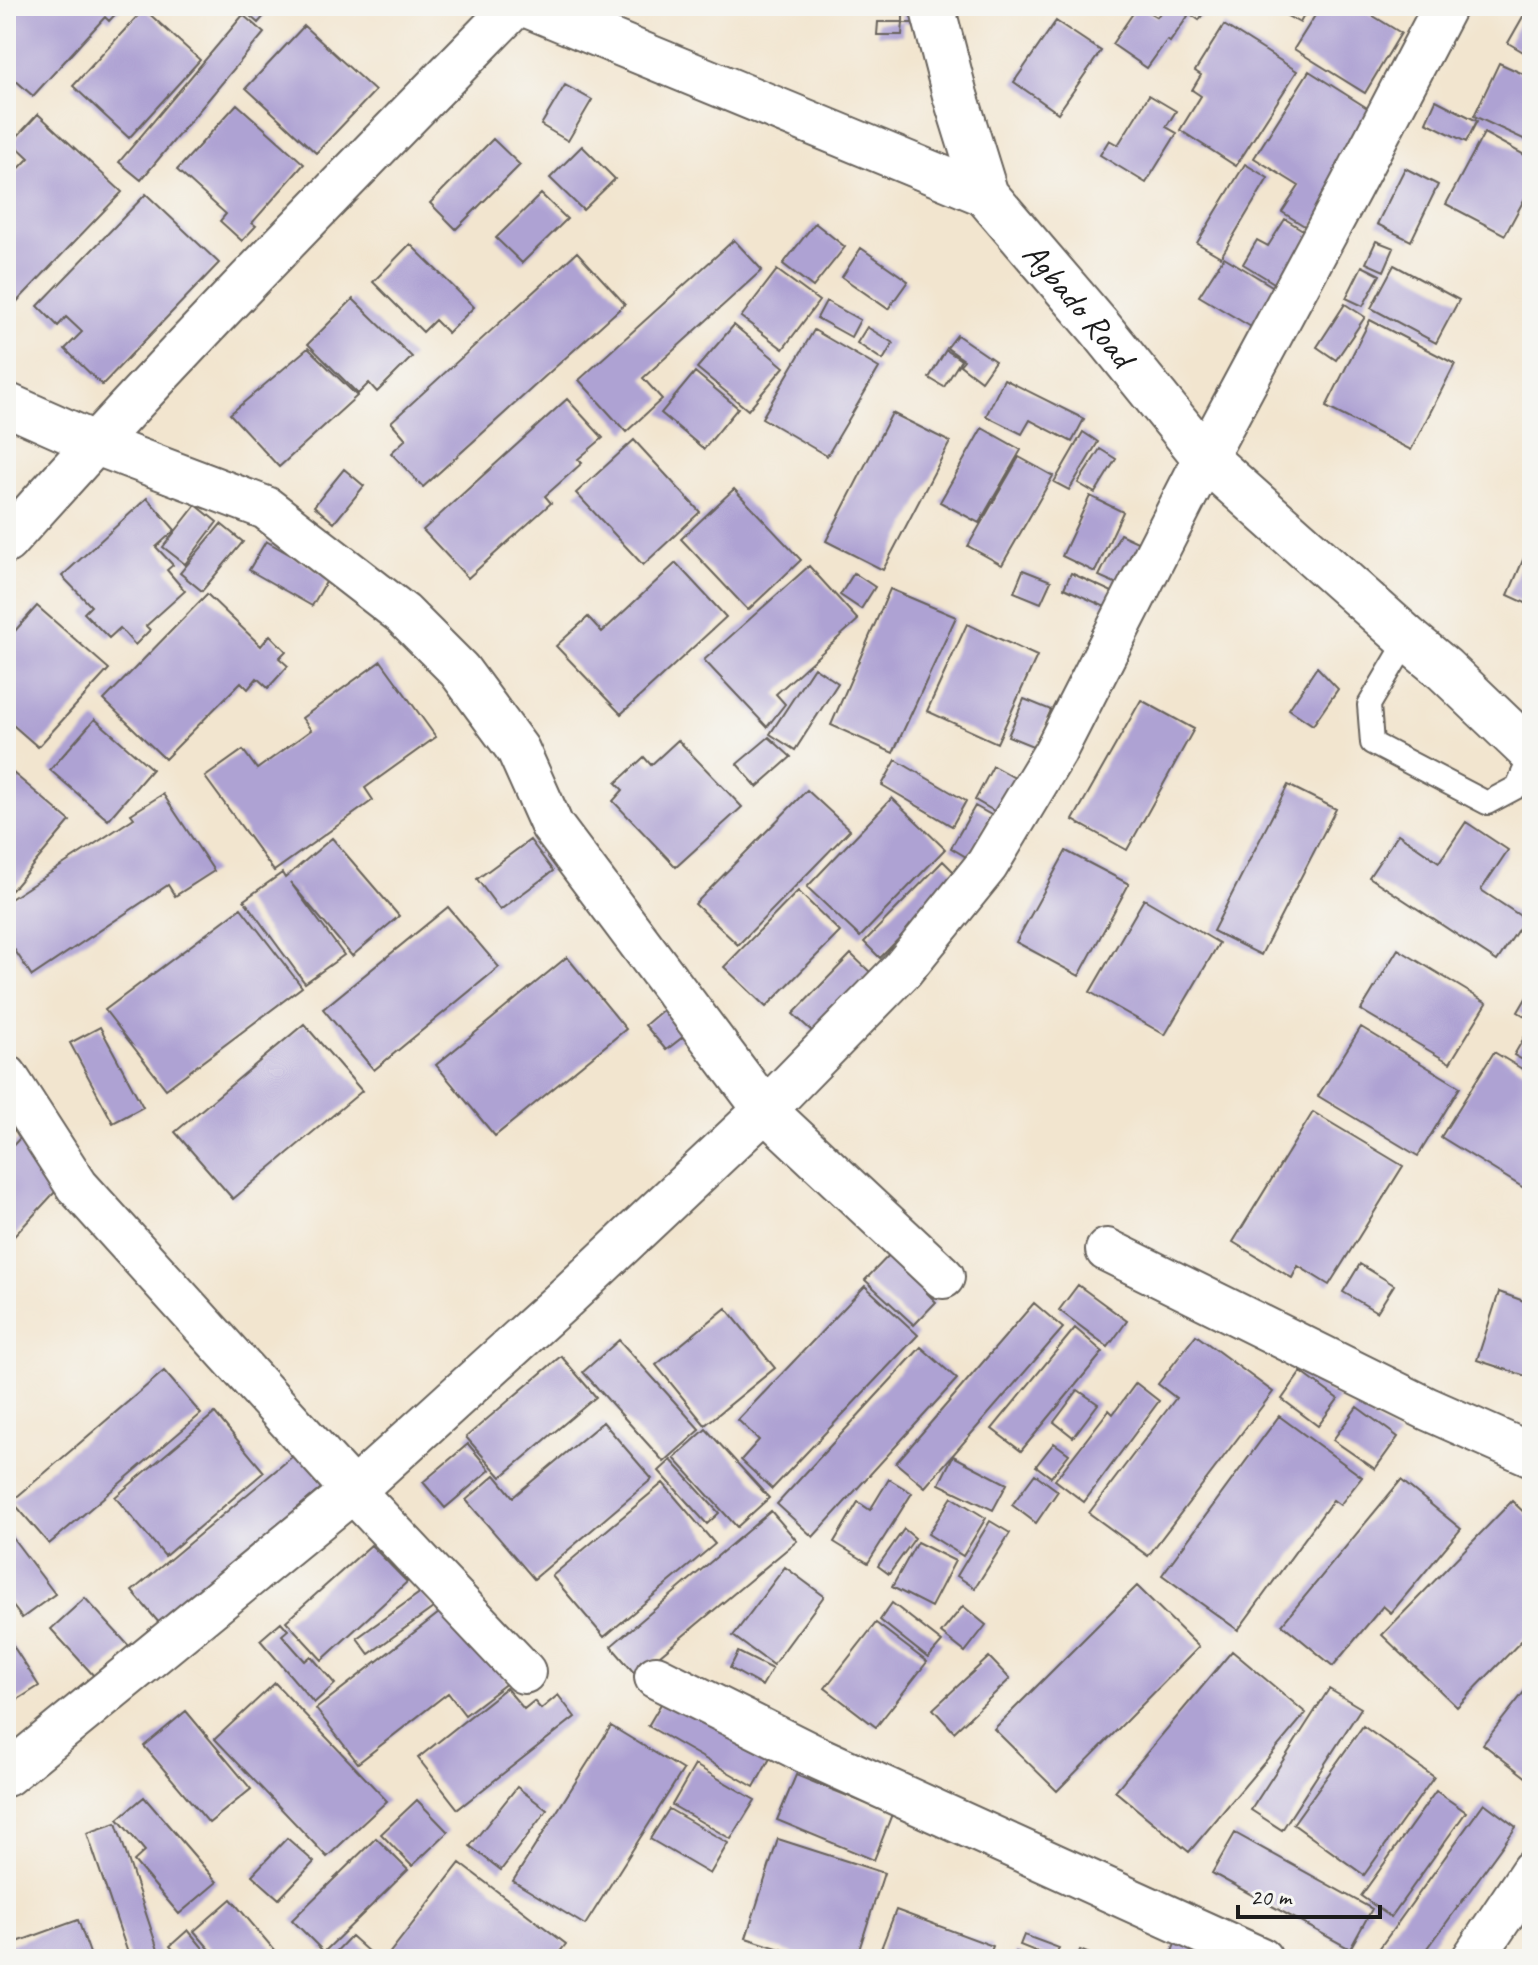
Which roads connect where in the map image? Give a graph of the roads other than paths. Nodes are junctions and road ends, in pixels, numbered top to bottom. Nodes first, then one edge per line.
1 (515, 6) edge
2 (527, 6) edge
3 (932, 6) edge
4 (1445, 6) edge
5 (986, 195) junction
6 (6, 404) edge
7 (94, 443) junction
8 (1205, 458) junction
9 (6, 542) edge
10 (1408, 639) junction
11 (1532, 753) edge
12 (6, 1076) edge
13 (765, 1110) junction
14 (1107, 1250) dead end
15 (943, 1277) dead end
16 (1532, 1455) edge
17 (353, 1491) junction
18 (524, 1672) dead end
19 (656, 1677) dead end
20 (6, 1775) edge
21 (1525, 1894) edge
22 (1261, 1959) edge
23 (1473, 1959) edge

1 - 7 street
2 - 5 street, Agbado Road
3 - 5 main road
4 - 8 street
5 - 8 main road, Agbado Road
6 - 7 street
7 - 9 street
7 - 13 street
8 - 10 main road, Agbado Road
8 - 13 street
10 - 11 main road, Agbado Road
10 - 11 lane
12 - 17 street
13 - 15 street
13 - 17 street
14 - 16 street
17 - 18 street
17 - 20 street
19 - 22 street
21 - 23 street

